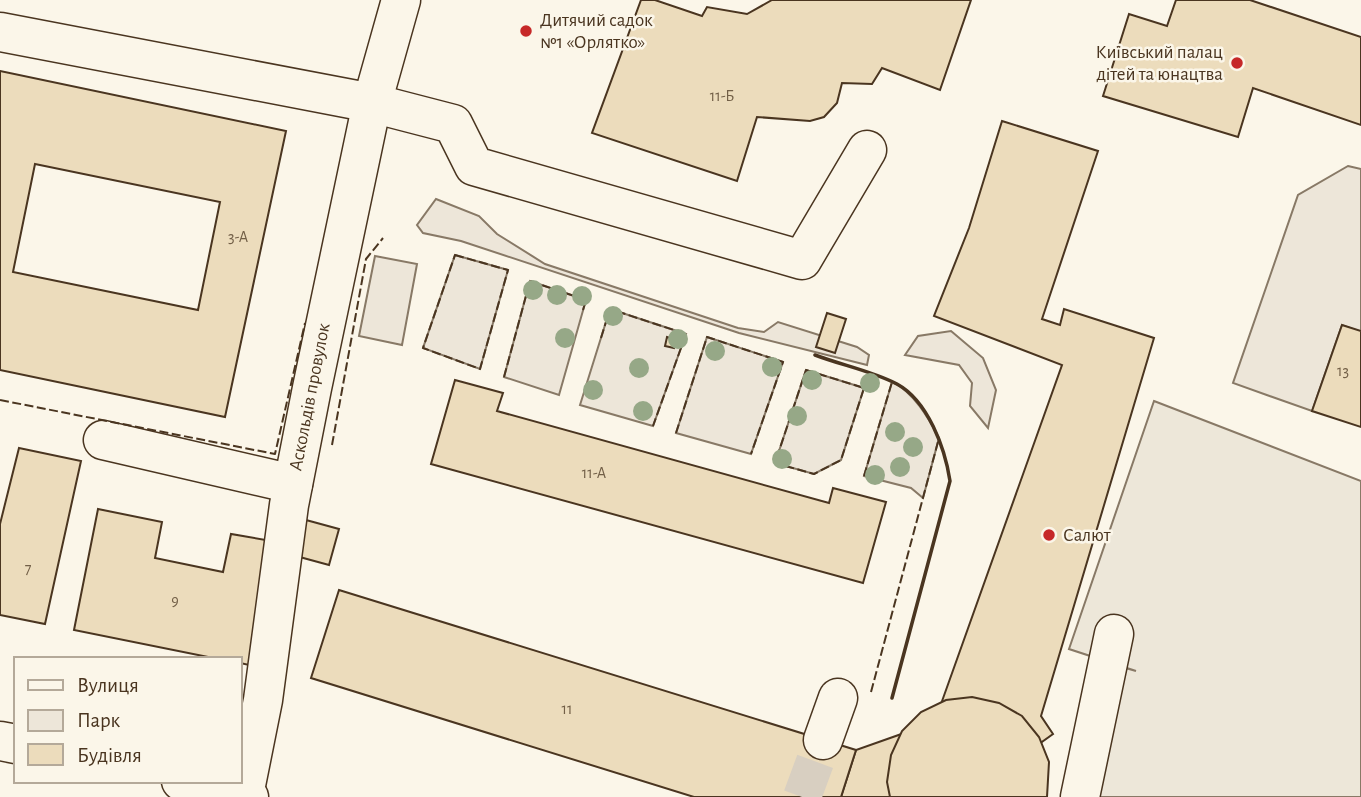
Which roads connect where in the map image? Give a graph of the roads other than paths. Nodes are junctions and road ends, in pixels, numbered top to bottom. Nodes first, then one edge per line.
1 (401, 1) edge
2 (0, 32) edge
3 (372, 103) junction
4 (867, 150) dead end
5 (103, 440) dead end
6 (293, 484) junction
7 (1114, 634) dead end
8 (838, 698) dead end
9 (823, 740) tunnel mouth
10 (190, 783) edge
11 (246, 796) edge
12 (1080, 797) edge

1 - 3 street, Аскольдів провулок
2 - 3 street
3 - 4 street
3 - 6 street, Аскольдів провулок
5 - 6 street
6 - 11 street, Аскольдів провулок
7 - 12 street
8 - 9 street
10 - 11 street

